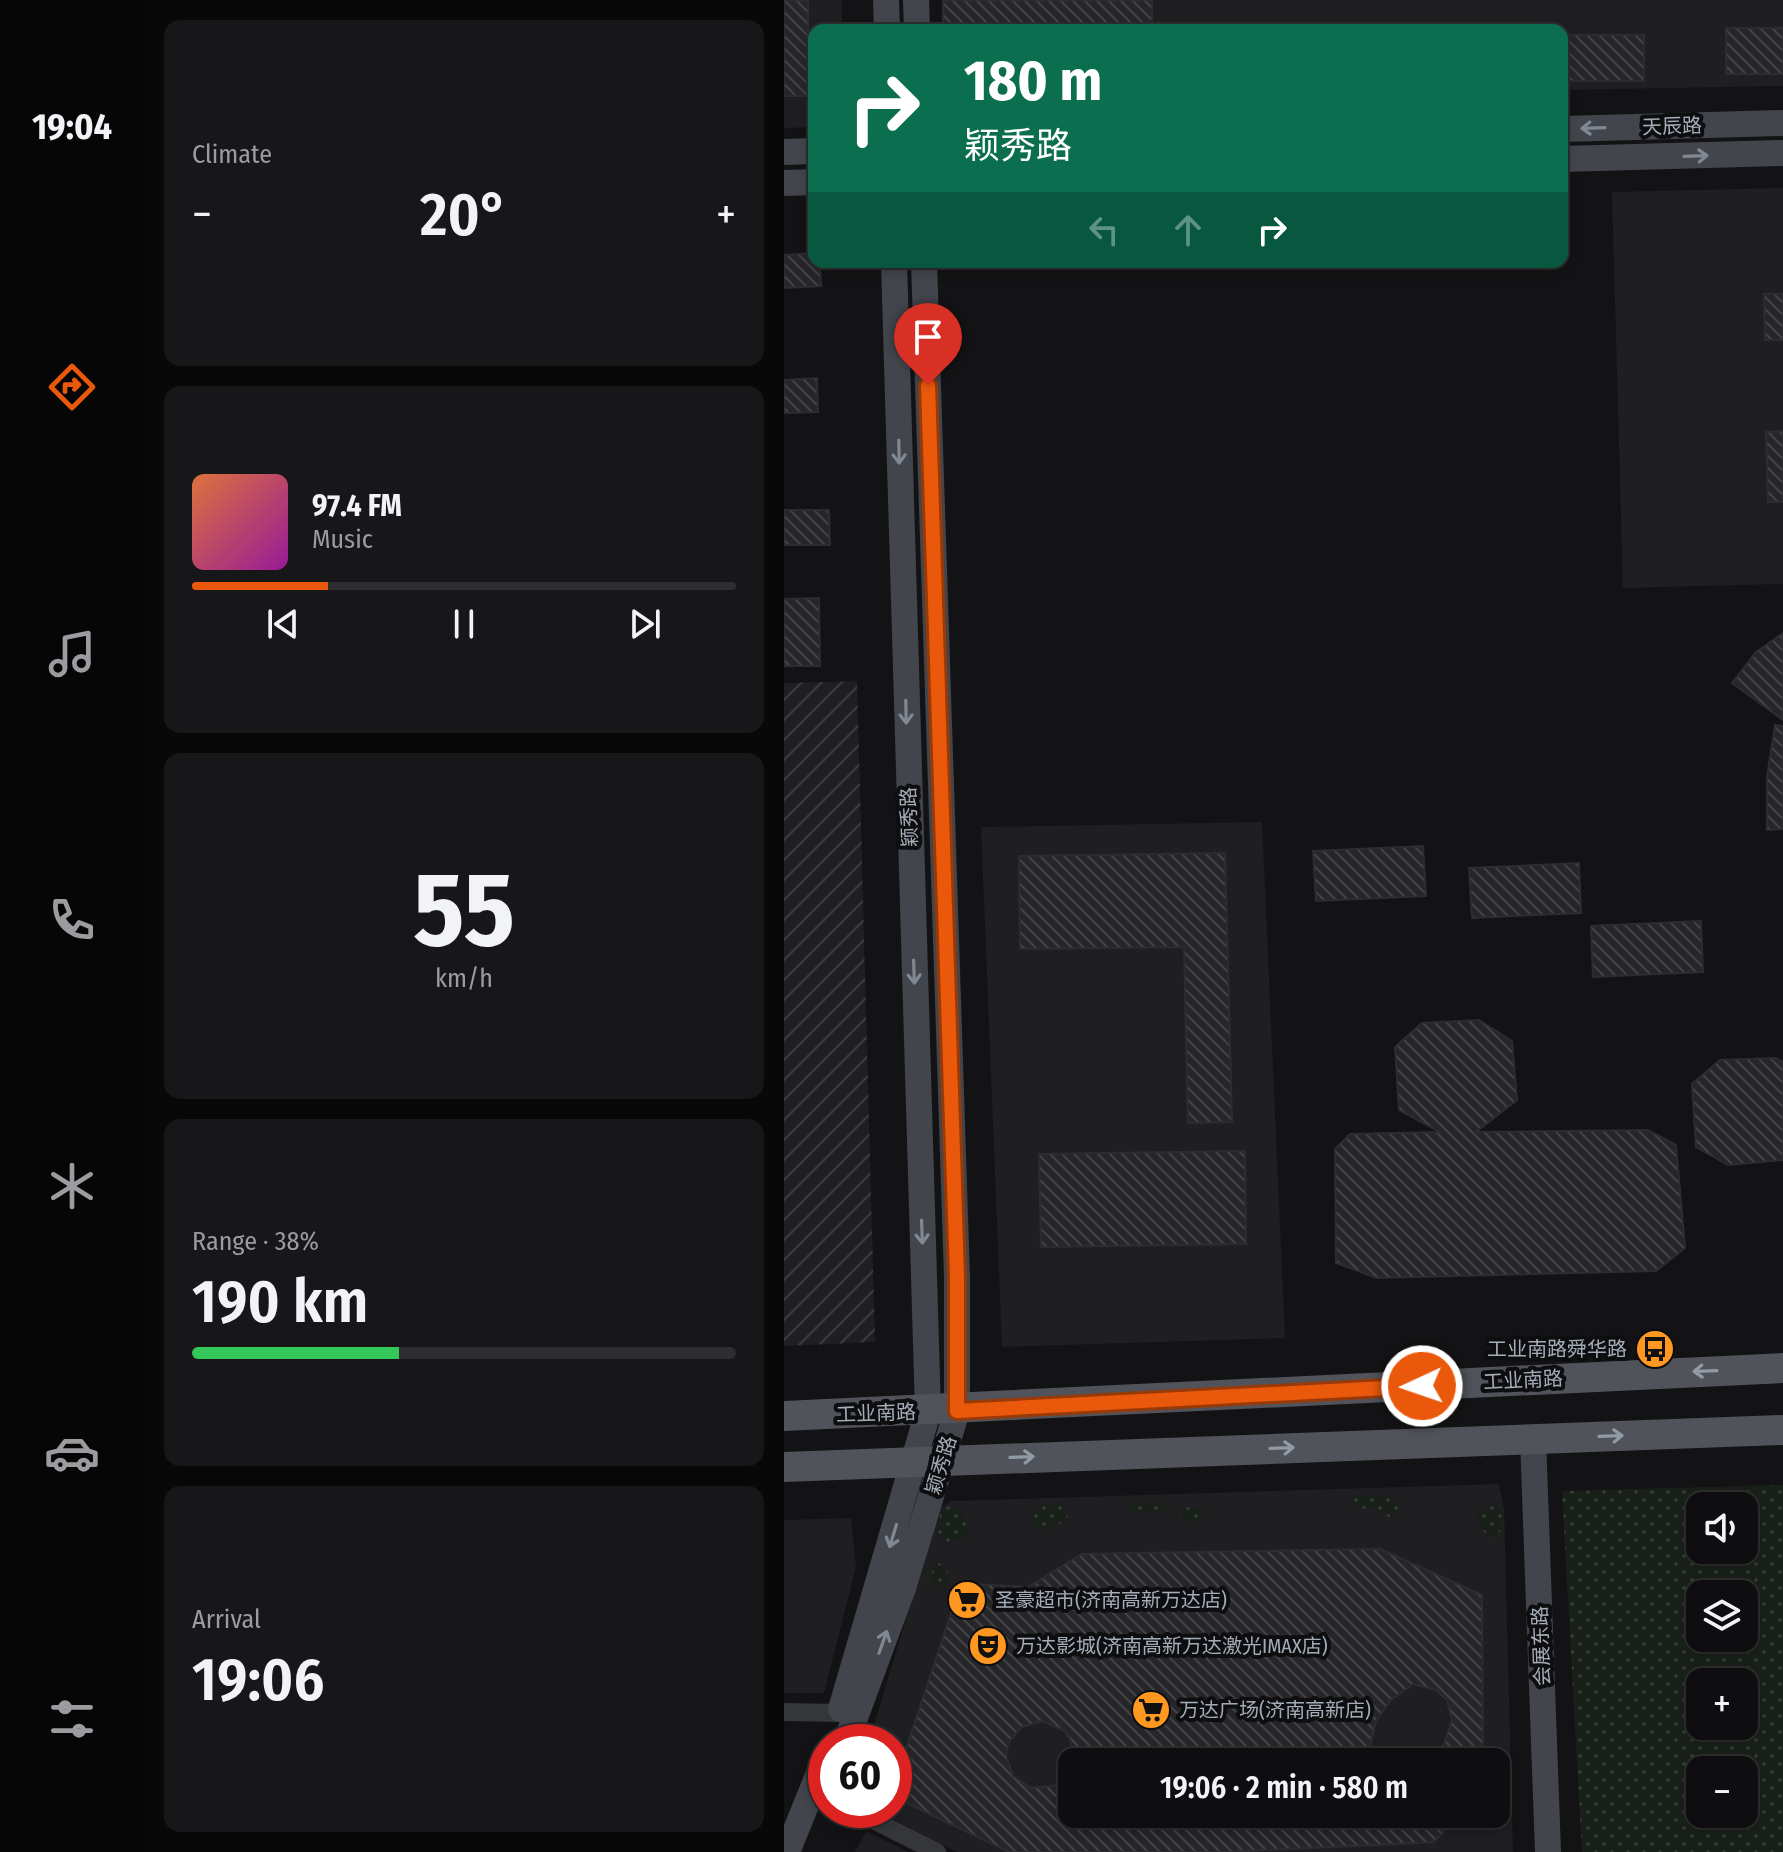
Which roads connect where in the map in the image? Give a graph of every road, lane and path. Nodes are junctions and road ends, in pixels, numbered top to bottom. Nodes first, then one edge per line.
1 (886, 0) edge
2 (916, 0) edge
3 (887, 24) edge
4 (917, 24) edge
5 (1783, 123) edge
6 (1568, 129) edge
7 (808, 151) edge
8 (784, 152) edge
9 (1783, 153) edge
10 (1568, 159) edge
11 (808, 182) edge
12 (784, 183) edge
13 (894, 268) edge
14 (924, 268) edge
15 (1783, 1368) edge
16 (942, 1411) junction
17 (784, 1416) edge
18 (1783, 1430) edge
19 (1533, 1439) junction
20 (929, 1461) junction
21 (784, 1467) edge
22 (784, 1712) edge
23 (840, 1713) junction
24 (837, 1724) edge
25 (853, 1724) edge
26 (808, 1800) edge
27 (815, 1828) edge
28 (889, 1828) edge
29 (787, 1852) edge
30 (806, 1852) edge
31 (937, 1852) edge
32 (1548, 1852) edge

1 - 3 main road
2 - 4 main road
5 -> 6 main road, 天辰路
7 - 8 main road
10 -> 9 main road, 天辰路
11 - 12 main road
13 -> 16 main road, 颖秀路
14 - 16 main road, 颖秀路
15 -> 16 main road, 工业南路
16 - 17 main road, 工业南路
16 - 20 main road, 颖秀路
19 -> 18 main road
20 -> 19 main road
19 - 32 main road, 会展东路
20 - 21 main road
20 -> 23 main road, 颖秀路
25 -> 20 main road, 颖秀路
22 - 23 street
23 - 24 main road, 颖秀路
26 - 29 main road
27 - 30 main road
28 - 31 street

